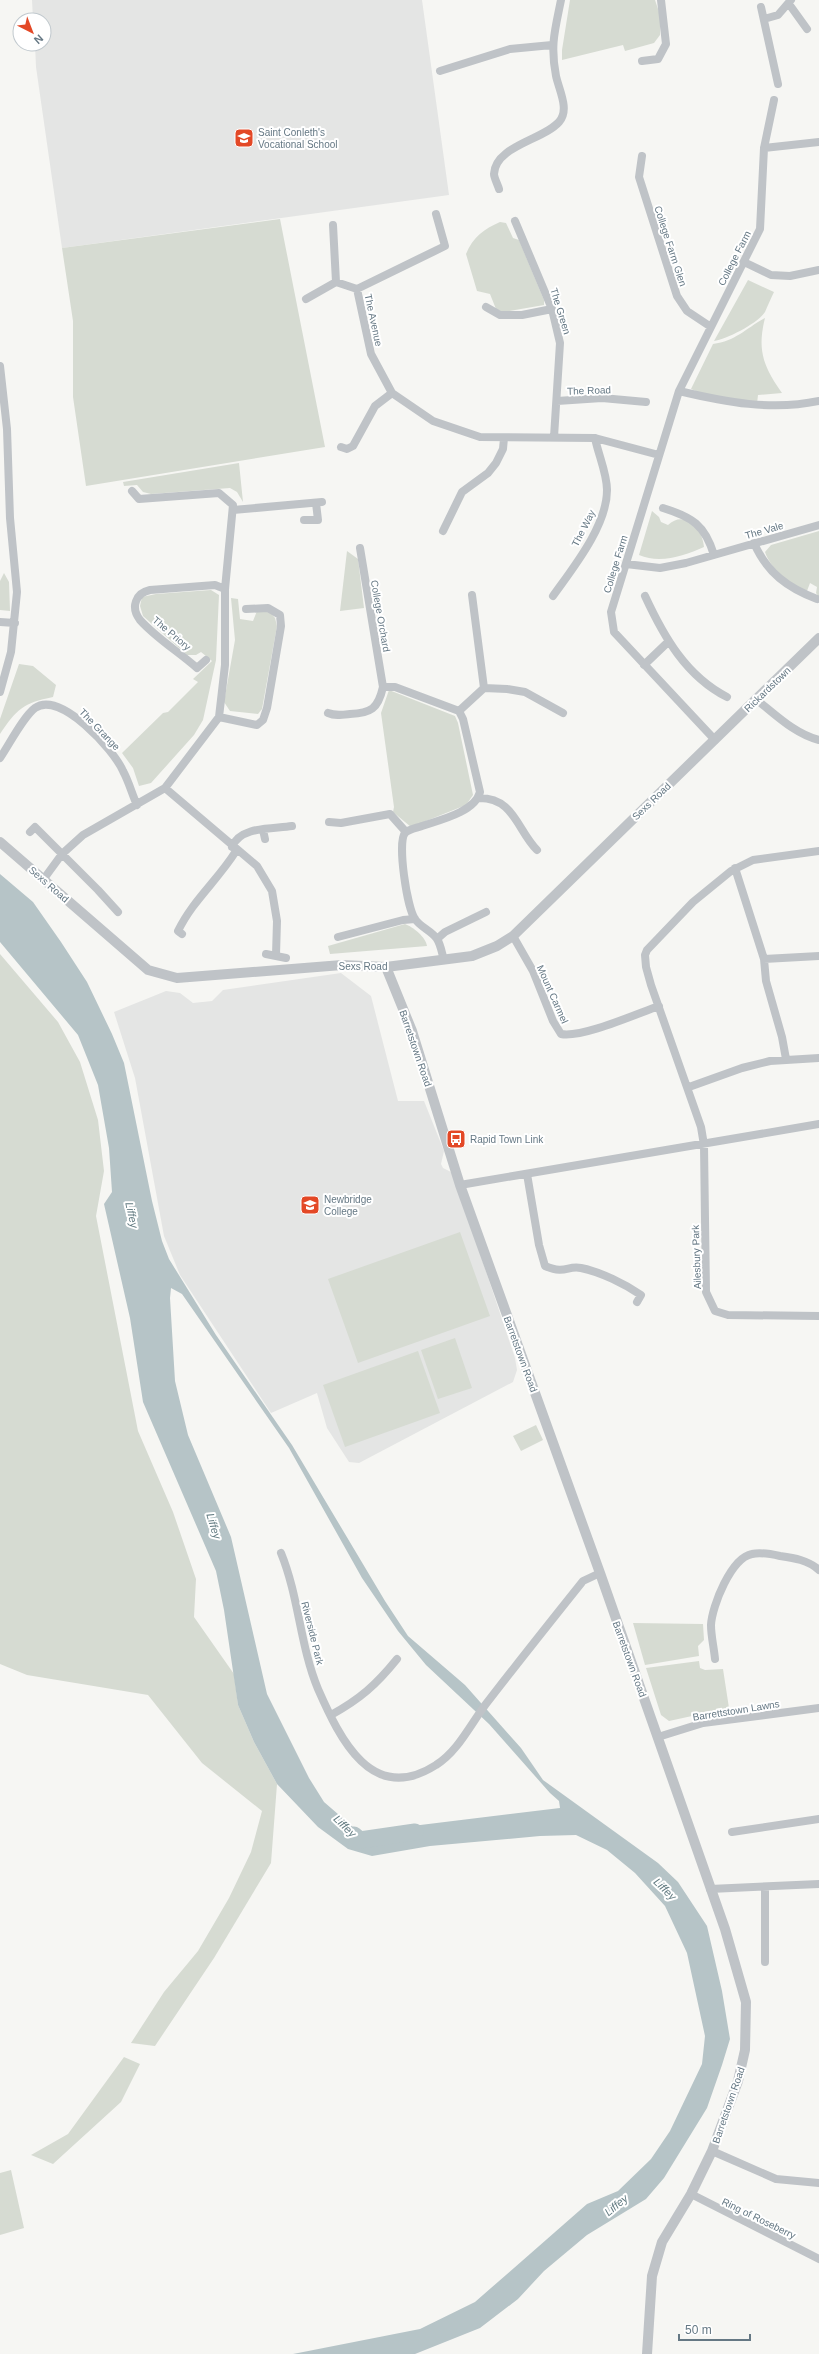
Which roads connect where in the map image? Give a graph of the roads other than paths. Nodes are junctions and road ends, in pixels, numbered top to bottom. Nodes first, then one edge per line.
1 (561, 0) edge
2 (661, 0) edge
3 (790, 2) edge
4 (761, 7) dead end
5 (764, 19) junction
6 (807, 29) dead end
7 (552, 45) junction
8 (642, 61) dead end
9 (440, 71) dead end
10 (778, 84) dead end
11 (774, 100) dead end
12 (819, 142) edge
13 (764, 148) junction
14 (642, 156) dead end
15 (500, 189) dead end
16 (436, 214) dead end
17 (515, 221) dead end
18 (333, 225) dead end
19 (744, 262) junction
20 (819, 270) edge
21 (336, 282) junction
22 (357, 289) junction
23 (306, 299) dead end
24 (486, 307) dead end
25 (552, 309) junction
26 (711, 327) junction
27 (0, 366) edge
28 (679, 392) junction
29 (392, 393) junction
30 (557, 401) junction
31 (819, 401) edge
32 (646, 402) dead end
33 (554, 437) junction
34 (504, 438) junction
35 (594, 438) junction
36 (341, 447) dead end
37 (659, 455) junction
38 (132, 492) dead end
39 (663, 508) dead end
40 (233, 510) junction
41 (304, 520) dead end
42 (819, 525) edge
43 (444, 531) dead end
44 (754, 544) junction
45 (360, 548) dead end
46 (714, 555) junction
47 (626, 564) junction
48 (225, 589) junction
49 (472, 595) dead end
50 (553, 596) dead end
51 (645, 596) dead end
52 (817, 599) dead end
53 (246, 610) dead end
54 (0, 622) edge
55 (15, 623) junction
56 (819, 638) edge
57 (668, 642) junction
58 (206, 660) dead end
59 (644, 665) junction
60 (383, 687) junction
61 (484, 688) junction
62 (0, 692) edge
63 (727, 698) dead end
64 (757, 700) junction
65 (459, 711) junction
66 (328, 712) dead end
67 (563, 713) dead end
68 (219, 717) junction
69 (715, 740) junction
70 (819, 740) edge
71 (0, 758) edge
72 (165, 788) junction
73 (478, 798) junction
74 (137, 805) junction
75 (328, 822) dead end
76 (292, 826) dead end
77 (30, 832) dead end
78 (406, 832) junction
79 (0, 842) edge
80 (234, 849) junction
81 (537, 850) dead end
82 (819, 851) edge
83 (62, 854) junction
84 (735, 868) junction
85 (43, 880) junction
86 (118, 912) dead end
87 (486, 912) dead end
88 (415, 919) junction
89 (182, 934) dead end
90 (512, 936) junction
91 (338, 937) dead end
92 (437, 939) junction
93 (266, 954) dead end
94 (276, 955) junction
95 (819, 956) edge
96 (286, 958) dead end
97 (444, 960) junction
98 (764, 960) junction
99 (386, 968) junction
100 (658, 1006) junction
101 (819, 1058) edge
102 (786, 1059) junction
103 (688, 1087) junction
104 (819, 1124) edge
105 (704, 1145) junction
106 (527, 1174) junction
107 (460, 1185) junction
108 (637, 1302) dead end
109 (819, 1316) edge
110 (281, 1553) dead end
111 (819, 1570) edge
112 (600, 1573) junction
113 (397, 1659) dead end
114 (715, 1659) dead end
115 (819, 1708) edge
116 (332, 1715) junction
117 (658, 1737) junction
118 (819, 1819) edge
119 (732, 1832) dead end
120 (819, 1884) edge
121 (765, 1888) junction
122 (710, 1889) junction
123 (765, 1962) dead end
124 (712, 2151) junction
125 (819, 2183) edge
126 (691, 2194) junction
127 (819, 2259) edge
128 (647, 2354) edge

1 - 7 street
2 - 8 street
3 - 5 street
3 - 6 street
4 - 5 street
5 - 10 street
7 - 9 street
7 - 15 street
11 - 13 street, College Farm
12 - 13 street
13 - 19 street, College Farm
14 - 26 street, College Farm Glen
16 - 22 street, The Avenue
17 - 25 street, The Green
18 - 21 street
19 - 20 street
19 - 26 street, College Farm
21 - 22 street
21 - 23 street
22 - 29 street, The Avenue
24 - 25 street
25 - 30 street, The Green
26 - 28 street, College Farm
27 - 55 street
28 - 31 street
28 - 37 street, College Farm
29 - 34 street, The Avenue
29 - 36 street
30 - 32 street, The Road
30 - 33 street, The Green
33 - 34 street, The Avenue
33 - 35 street, The Avenue
34 - 43 street
35 - 37 street, The Avenue
35 - 50 street, The Way
37 - 47 street, College Farm
38 - 40 street
39 - 46 street
40 - 41 street
40 - 48 street
42 - 44 street, The Vale
44 - 46 street, The Vale
44 - 52 street
45 - 60 street, College Orchard
46 - 47 street, The Vale
47 - 59 street, College Farm
48 - 58 street, The Priory
48 - 68 street
49 - 61 street
51 - 57 street
53 - 68 street
54 - 55 street
55 - 62 street
56 - 64 street, Rickardstown
57 - 59 street
57 - 63 street
59 - 69 street, College Farm
60 - 65 street
60 - 66 street
61 - 65 street
61 - 67 street
64 - 69 street, Rickardstown
64 - 70 street
65 - 73 street
68 - 72 street
69 - 90 street, Sexs Road
71 - 74 street, The Grange
72 - 74 street
72 - 80 street
73 - 78 street
73 - 81 street
74 - 83 street
75 - 78 street
76 - 80 street
77 - 83 street
78 - 88 street
79 - 85 street, Sexs Road
80 - 89 street
80 - 94 street
82 - 84 street
83 - 85 street
83 - 86 street
84 - 98 street
84 - 100 street
85 - 99 street, Sexs Road
87 - 92 street
88 - 91 street
88 - 92 street
90 - 97 street, Sexs Road
90 - 100 street, Mount Carmel
92 - 97 street
93 - 94 street
94 - 96 street
95 - 98 street
97 - 99 street, Sexs Road
98 - 102 street
99 - 107 street, Barretstown Road
100 - 103 street
101 - 102 street
102 - 103 street
103 - 105 street
104 - 105 street
105 - 106 street
105 - 109 street, Ailesbury Park
106 - 107 street
106 - 108 street
107 - 112 street, Barretstown Road
110 - 116 street, Riverside Park
111 - 114 street
112 - 116 street, Riverside Park
112 - 117 street, Barretstown Road
113 - 116 street
115 - 117 street, Barrettstown Lawns
117 - 122 street, Barretstown Road
118 - 119 street
120 - 121 street
121 - 122 street
121 - 123 street
122 - 124 street, Barretstown Road
124 - 125 street
124 - 126 street, Barretstown Road
126 - 127 street, Ring of Roseberry
126 - 128 street, Barretstown Road

